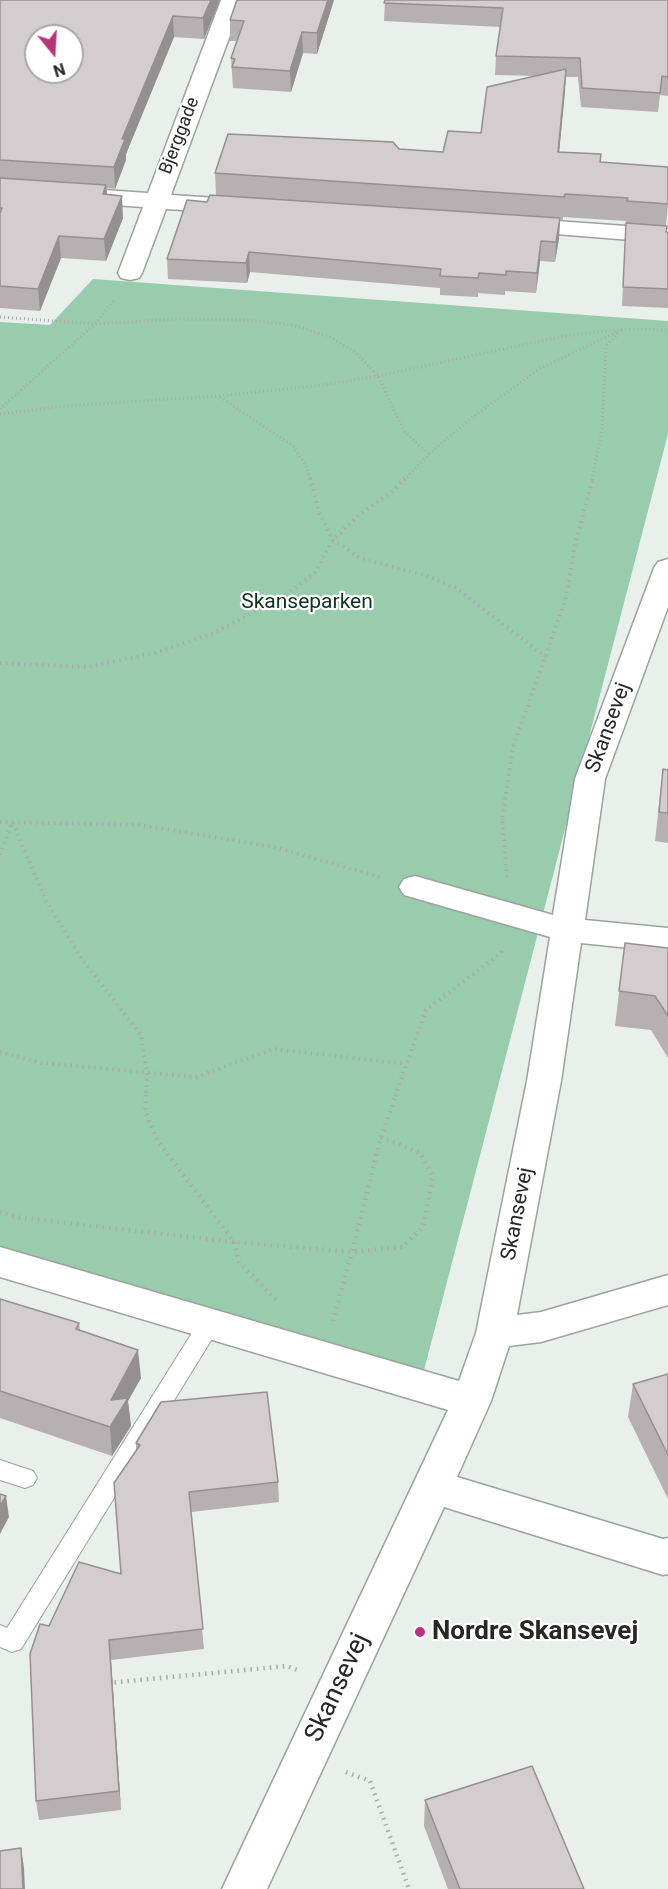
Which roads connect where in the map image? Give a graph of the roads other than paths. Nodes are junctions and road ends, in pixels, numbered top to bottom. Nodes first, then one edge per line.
1 (232, 0) edge
2 (0, 190) edge
3 (155, 201) junction
4 (250, 207) edge
5 (489, 224) edge
6 (668, 236) edge
7 (130, 273) dead end
8 (668, 568) edge
9 (415, 887) road end
10 (566, 930) junction
11 (668, 940) edge
12 (0, 1262) edge
13 (668, 1290) edge
14 (210, 1323) junction
15 (495, 1333) junction
16 (472, 1401) junction
17 (0, 1470) edge
18 (25, 1478) dead end
19 (433, 1487) junction
20 (668, 1556) edge
21 (0, 1636) edge
22 (244, 1889) edge

1 - 3 street, Bjerggade
2 - 3 street
3 - 4 street
3 - 7 street, Bjerggade
5 - 6 street
8 - 10 street, Skansevej
9 - 10 street
10 - 11 street
10 - 15 street, Skansevej
12 - 14 street
13 - 15 street
14 - 16 street
14 - 21 lane
15 - 16 street, Skansevej
16 - 19 street, Skansevej
17 - 18 lane
19 - 20 street
19 - 22 street, Skansevej

